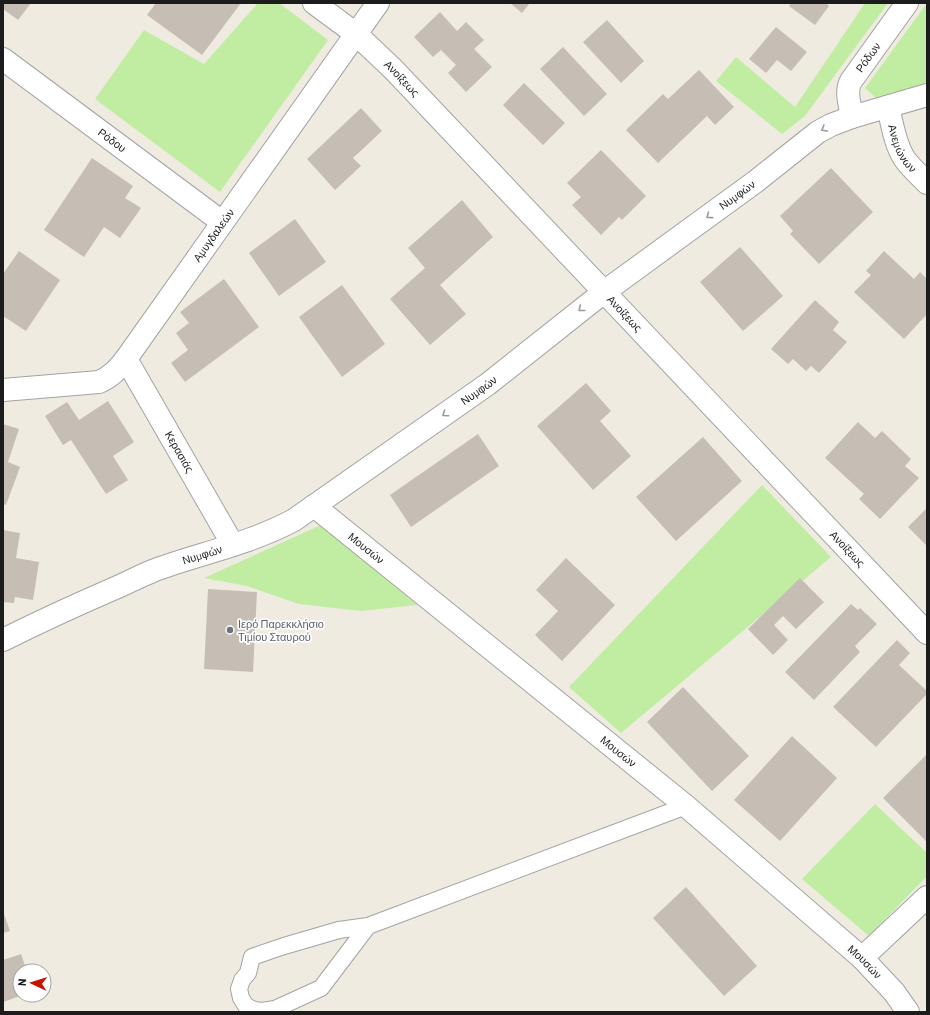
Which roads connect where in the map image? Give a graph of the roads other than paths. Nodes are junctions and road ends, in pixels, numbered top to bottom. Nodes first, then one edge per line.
1 (314, 3) edge
2 (378, 3) edge
3 (907, 3) edge
4 (356, 34) junction
5 (3, 58) edge
6 (927, 96) edge
7 (888, 107) junction
8 (852, 117) junction
9 (927, 183) edge
10 (222, 222) junction
11 (604, 292) junction
12 (126, 359) junction
13 (3, 390) edge
14 (314, 506) junction
15 (233, 545) junction
16 (927, 633) edge
17 (3, 640) edge
18 (686, 806) junction
19 (927, 897) edge
20 (368, 926) junction
21 (862, 958) junction
22 (908, 1012) edge

1 - 4 street, Ανοίξεως
2 - 4 street, Αμυγδαλεών
3 - 8 street, Ρόδων
4 - 10 street, Αμυγδαλεών
4 - 11 street, Ανοίξεως
5 - 10 street, Ρόδου
6 - 7 street, Νυμφών
7 - 8 street, Νυμφών
7 - 9 street, Ανεμώνων
8 -> 11 street, Νυμφών
10 - 12 street, Αμυγδαλεών
11 -> 14 street, Νυμφών
11 - 16 street, Ανοίξεως
12 - 13 street, Αμυγδαλεών
12 - 15 street, Κερασιάς
14 - 15 street, Νυμφών
14 - 18 street, Μουσών
15 - 17 street, Νυμφών
18 - 20 lane
18 - 21 street, Μουσών
19 - 21 street
20 - 20 lane
21 - 22 street, Μουσών

